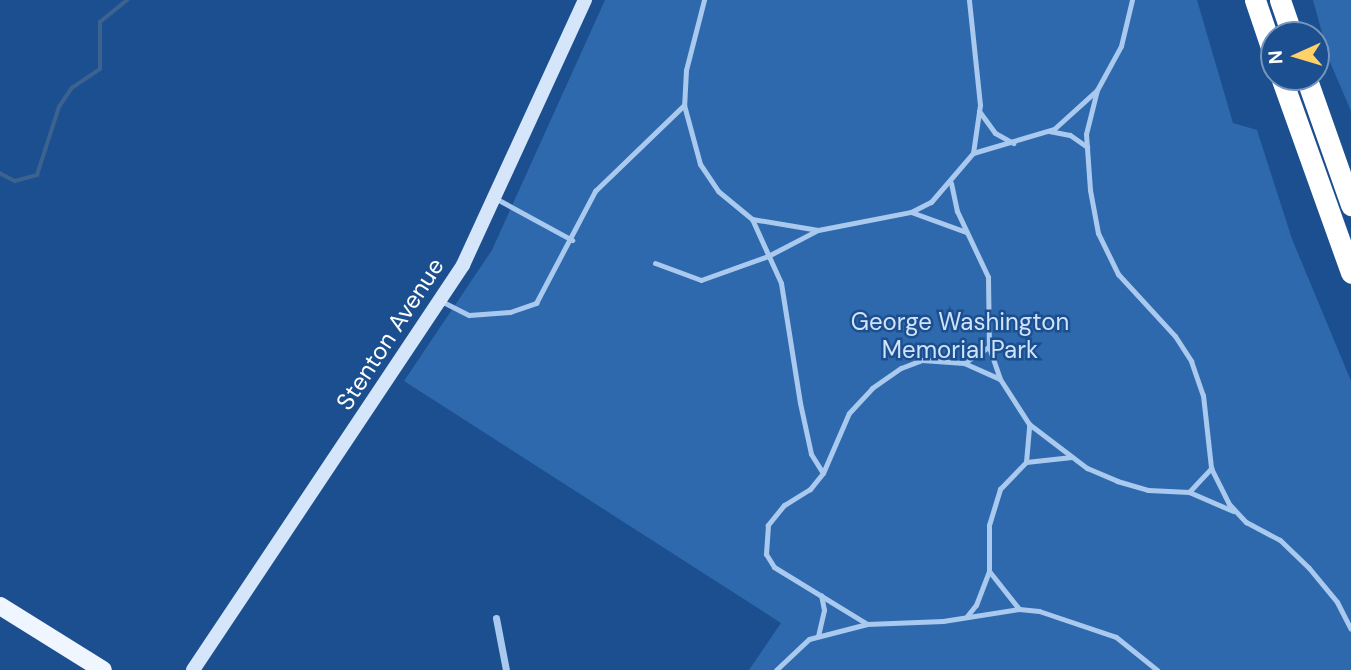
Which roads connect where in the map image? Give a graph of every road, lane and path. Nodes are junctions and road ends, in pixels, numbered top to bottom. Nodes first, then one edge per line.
1 (585, 0) edge
2 (704, 0) edge
3 (969, 0) edge
4 (1132, 0) edge
5 (1255, 0) edge
6 (1280, 0) edge
7 (1262, 21) edge
8 (1287, 21) edge
9 (1097, 90) junction
10 (1286, 91) edge
11 (1311, 91) edge
12 (684, 105) junction
13 (979, 111) junction
14 (1049, 131) junction
15 (1013, 143) junction
16 (1087, 147) junction
17 (973, 153) junction
18 (951, 183) junction
19 (495, 198) junction
20 (1351, 205) edge
21 (911, 212) junction
22 (752, 219) junction
23 (818, 230) junction
24 (966, 232) junction
25 (572, 240) junction
26 (768, 256) junction
27 (655, 263) dead end
28 (1351, 272) edge
29 (441, 301) junction
30 (989, 347) junction
31 (964, 363) junction
32 (1000, 379) junction
33 (1029, 424) junction
34 (1072, 457) junction
35 (1026, 462) junction
36 (1211, 468) junction
37 (823, 473) junction
38 (1189, 492) junction
39 (1237, 512) junction
40 (989, 571) junction
41 (821, 595) junction
42 (0, 606) edge
43 (1019, 609) junction
44 (965, 617) junction
45 (496, 618) dead end
46 (867, 624) junction
47 (1351, 629) edge
48 (818, 636) junction
49 (103, 670) edge
50 (193, 670) edge
51 (506, 670) edge
52 (776, 670) edge
53 (1157, 670) edge

1 - 19 main road, Stenton Avenue
2 - 12 lane
3 - 13 lane
4 - 9 lane
5 - 7 highway
6 - 8 highway
9 - 14 lane
9 - 16 lane
10 - 28 highway
11 - 20 highway
12 - 22 lane
12 - 25 lane
13 - 15 lane
13 - 17 lane
14 - 15 lane
14 - 16 lane
15 - 17 lane
16 - 36 lane
17 - 18 lane
18 - 21 lane
18 - 24 lane
19 - 25 lane
19 - 29 main road, Stenton Avenue
21 - 23 lane
21 - 24 lane
22 - 23 lane
22 - 26 lane
23 - 26 lane
24 - 30 lane
25 - 29 lane
26 - 27 lane
26 - 37 lane
29 - 50 main road, Stenton Avenue
30 - 31 lane
30 - 32 lane
31 - 32 lane
31 - 37 lane
32 - 33 lane
33 - 34 lane
33 - 35 lane
34 - 35 lane
34 - 38 lane
35 - 40 lane
36 - 38 lane
36 - 39 lane
37 - 41 lane
38 - 39 lane
39 - 47 lane
40 - 43 lane
40 - 44 lane
41 - 46 lane
41 - 48 lane
42 - 49 main road
43 - 44 lane
43 - 53 lane
44 - 46 lane
45 - 51 street
46 - 48 lane
48 - 52 lane

